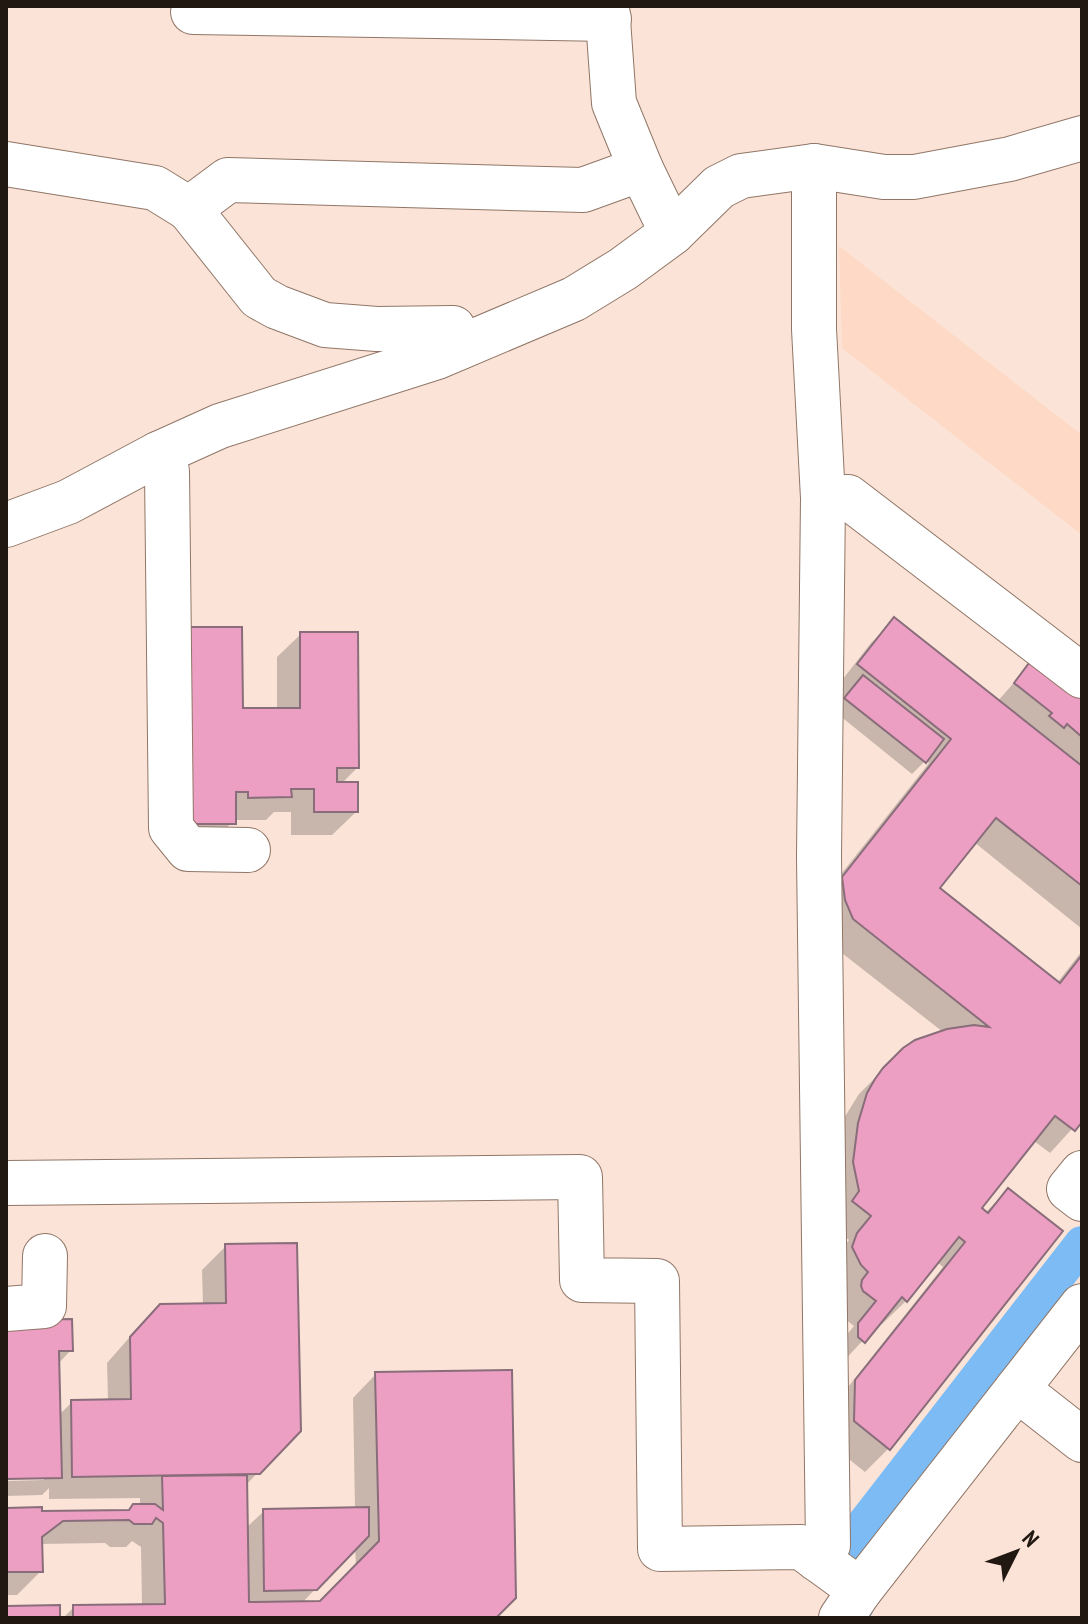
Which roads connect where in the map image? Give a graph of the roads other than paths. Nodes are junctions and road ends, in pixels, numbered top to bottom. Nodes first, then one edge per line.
1 (193, 12) dead end
2 (608, 12) edge
3 (1082, 138) edge
4 (6, 164) edge
5 (814, 166) junction
6 (641, 169) junction
7 (189, 209) junction
8 (672, 233) junction
9 (460, 347) junction
10 (158, 454) junction
11 (823, 498) junction
12 (11, 512) edge
13 (1082, 676) edge
14 (248, 850) dead end
15 (1082, 1173) edge
16 (6, 1183) edge
17 (1082, 1199) edge
18 (45, 1256) dead end
19 (1082, 1306) edge
20 (6, 1309) edge
21 (1017, 1389) junction
22 (1082, 1440) edge
23 (817, 1559) junction
24 (850, 1604) edge

1 - 2 street
2 - 6 street
3 - 5 street
4 - 7 street
5 - 8 street
5 - 11 street
6 - 7 street
6 - 8 street
7 - 9 street
8 - 9 street
9 - 10 street
10 - 12 street
10 - 14 street
11 - 13 street
11 - 23 street
15 - 17 street
16 - 23 street
18 - 20 street
19 - 21 street
21 - 22 street
21 - 24 street
23 - 24 street

